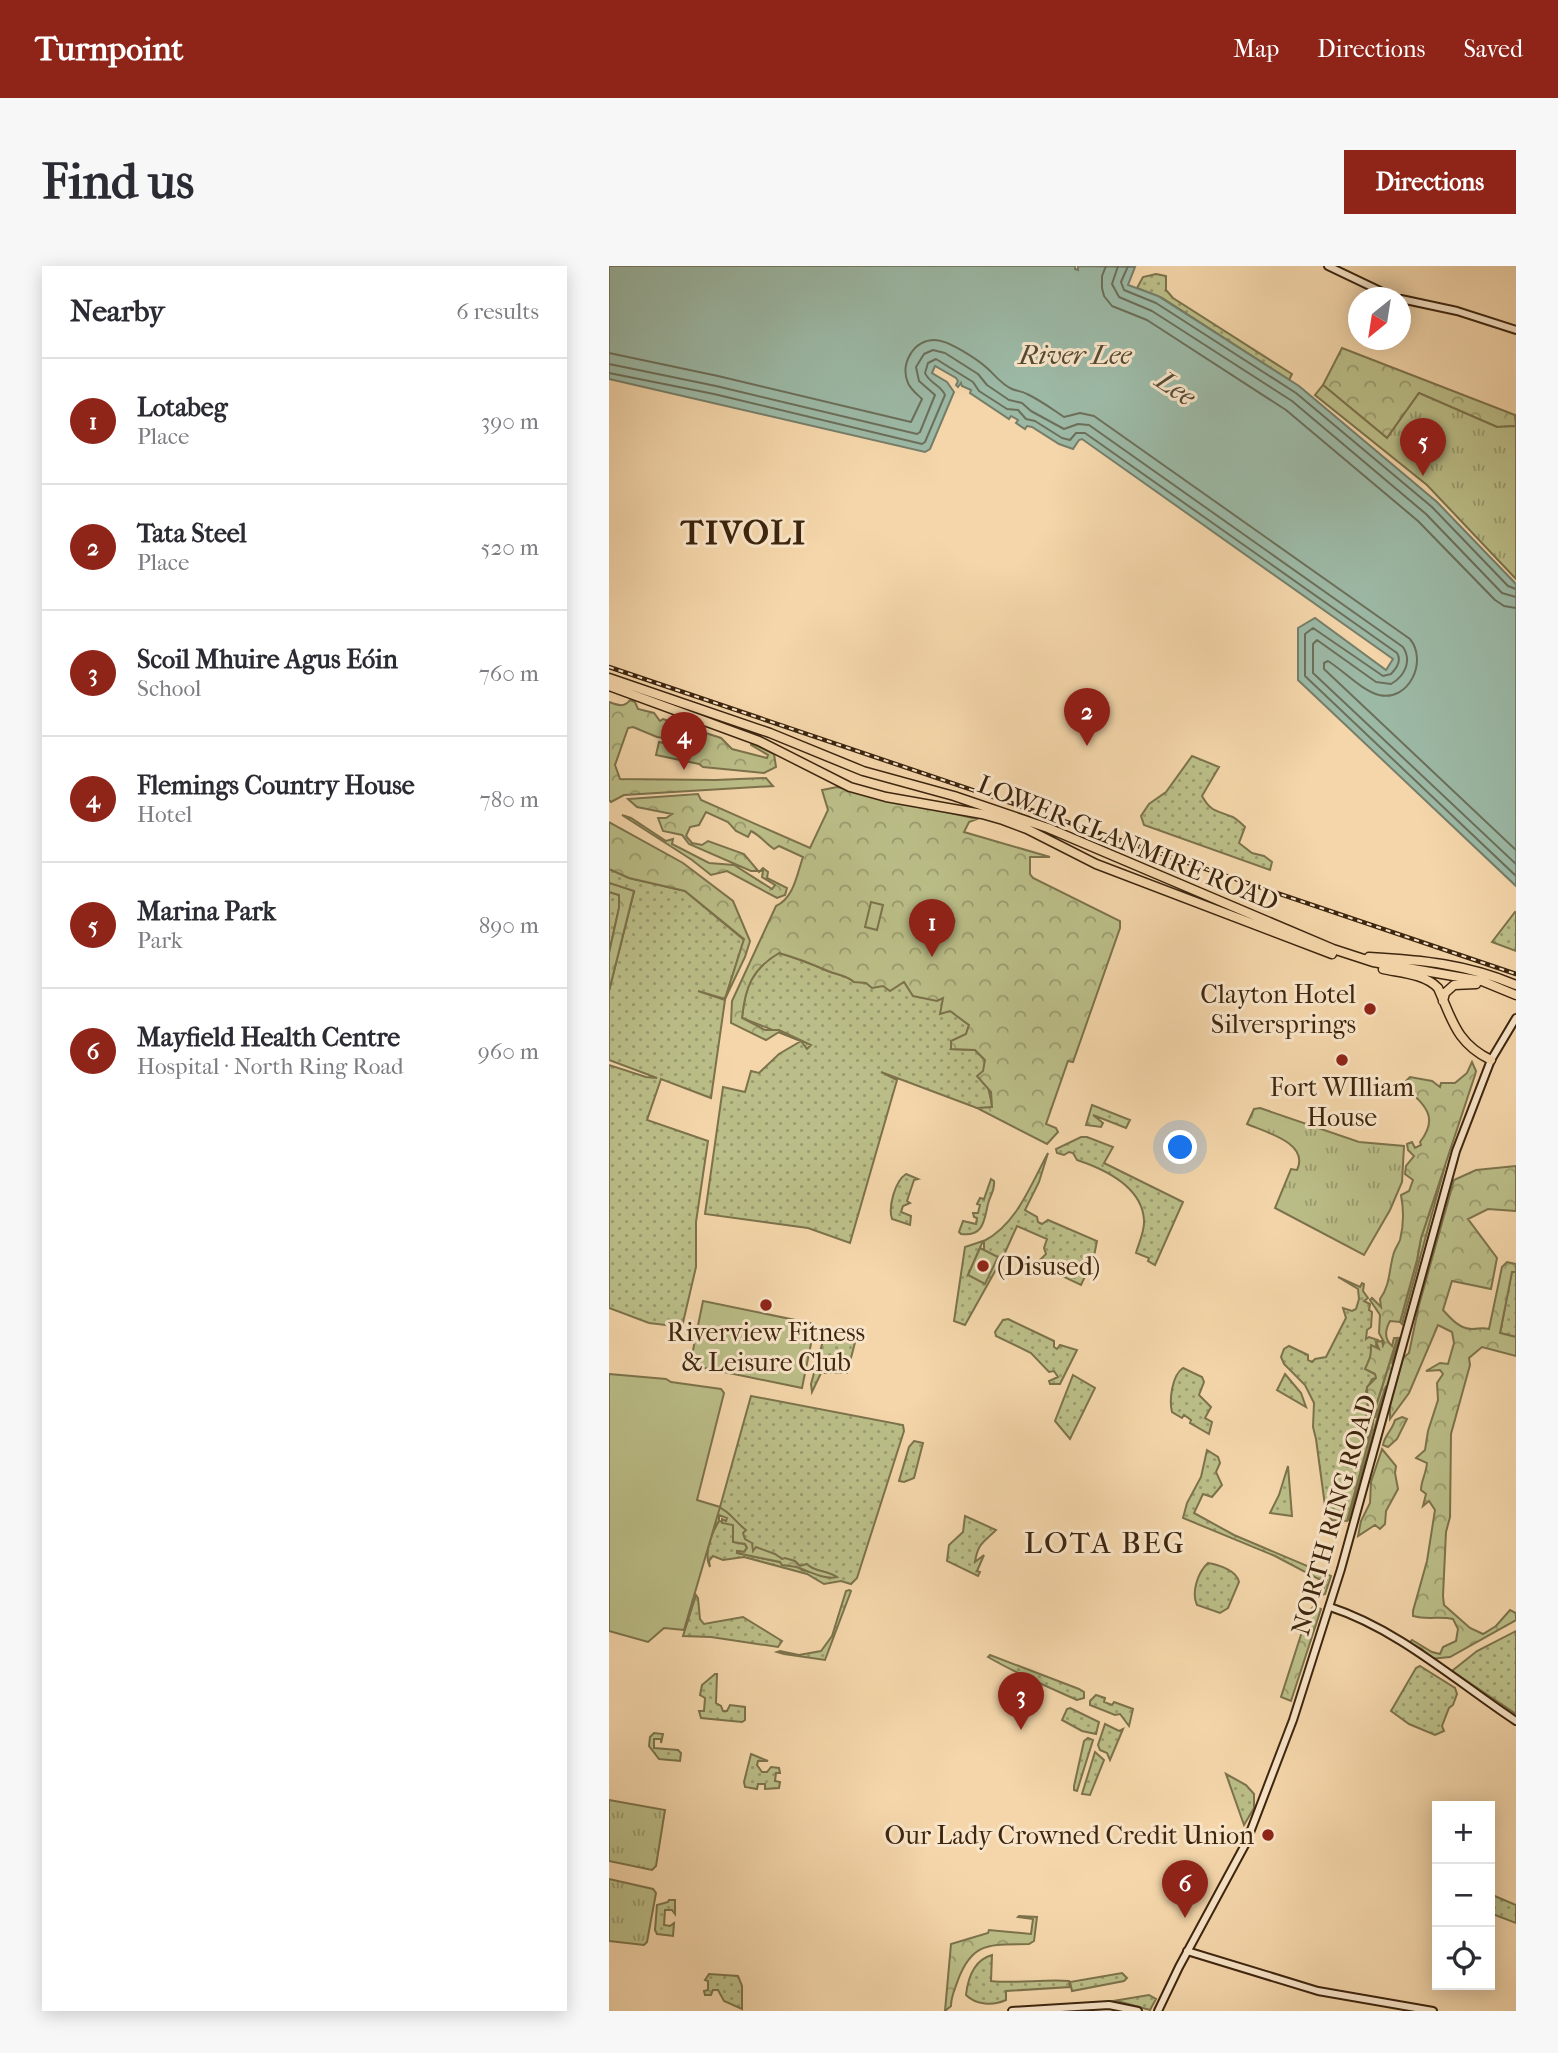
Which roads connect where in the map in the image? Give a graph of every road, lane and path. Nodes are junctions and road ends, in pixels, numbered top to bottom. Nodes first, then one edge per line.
1 (1328, 266) edge
2 (1372, 287) edge
3 (1411, 301) edge
4 (1516, 330) edge
5 (609, 678) edge
6 (609, 686) edge
7 (1372, 966) junction
8 (1476, 984) junction
9 (1516, 992) edge
10 (1443, 1000) junction
11 (1516, 1018) edge
12 (1491, 1060) junction
13 (1330, 1607) junction
14 (1516, 1721) edge
15 (1187, 1951) junction
16 (1012, 2011) edge
17 (1138, 2011) edge
18 (1158, 2011) edge
19 (1433, 2011) edge

1 - 2 main road
3 - 4 main road
5 - 9 highway, LOWER GLANMIRE ROAD
6 - 7 highway, LOWER GLANMIRE ROAD
7 - 8 highway, LOWER GLANMIRE ROAD
7 - 10 highway
8 - 9 highway, LOWER GLANMIRE ROAD
8 - 10 highway
10 - 12 highway
11 - 12 main road, NORTH RING ROAD
12 - 13 main road, NORTH RING ROAD
13 - 14 main road
13 - 15 main road, NORTH RING ROAD
15 - 18 main road, NORTH RING ROAD
15 - 19 main road
16 - 17 main road

